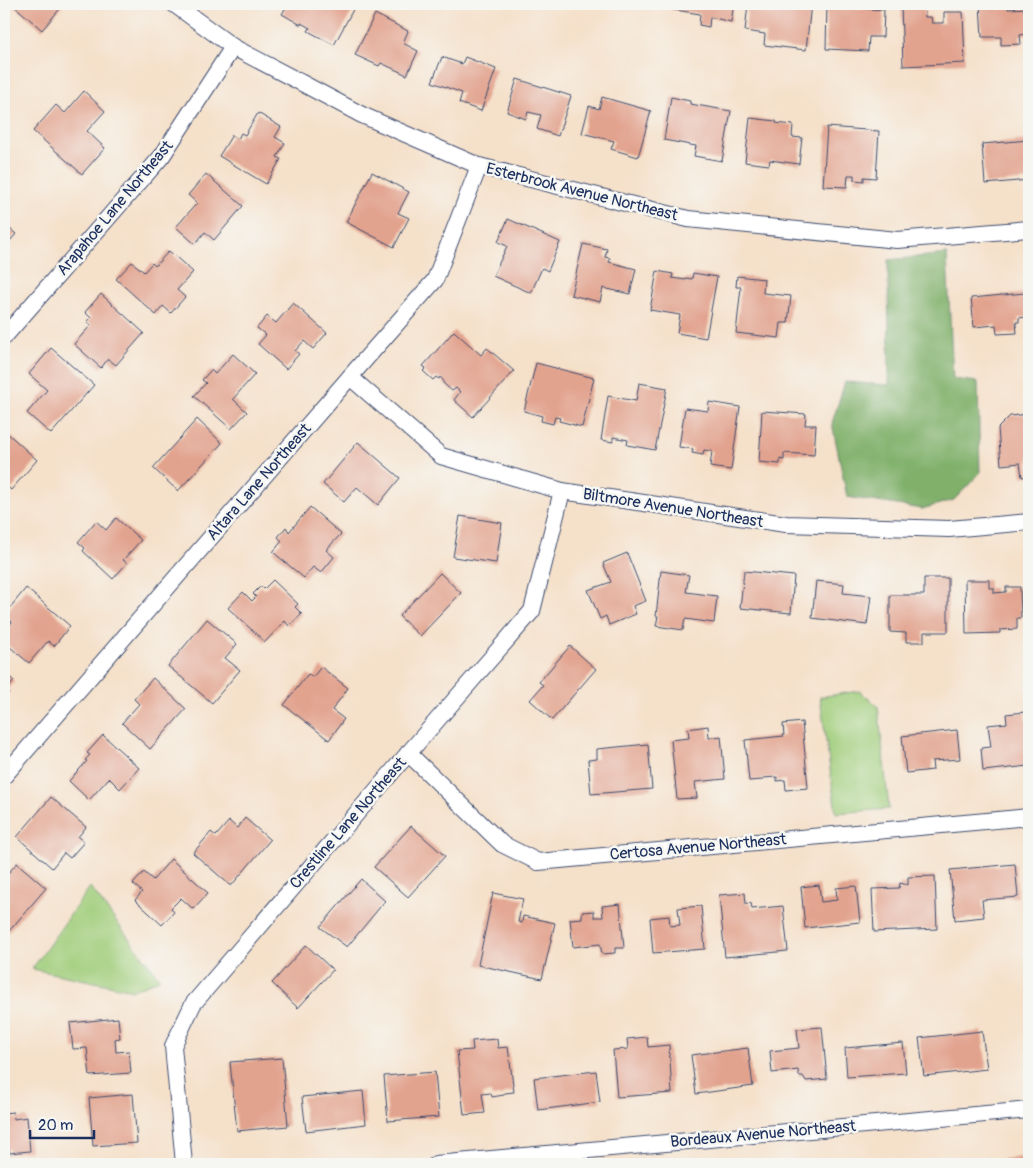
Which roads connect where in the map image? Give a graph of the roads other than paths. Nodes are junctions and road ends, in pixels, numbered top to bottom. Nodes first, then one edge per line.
1 (174, 4) edge
2 (234, 47) junction
3 (479, 166) junction
4 (1029, 228) edge
5 (4, 337) edge
6 (350, 377) junction
7 (562, 491) junction
8 (1029, 522) edge
9 (408, 753) junction
10 (4, 776) edge
11 (1029, 817) edge
12 (1029, 1110) edge
13 (184, 1164) edge
14 (436, 1164) edge

1 - 2 street, Esterbrook Avenue Northeast
2 - 3 street, Esterbrook Avenue Northeast
2 - 5 street, Arapahoe Lane Northeast
3 - 4 street, Esterbrook Avenue Northeast
3 - 6 street, Altara Lane Northeast
6 - 7 street, Biltmore Avenue Northeast
6 - 10 street, Altara Lane Northeast
7 - 8 street, Biltmore Avenue Northeast
7 - 9 street, Crestline Lane Northeast
9 - 11 street, Certosa Avenue Northeast
9 - 13 street, Crestline Lane Northeast
12 - 14 street, Bordeaux Avenue Northeast

